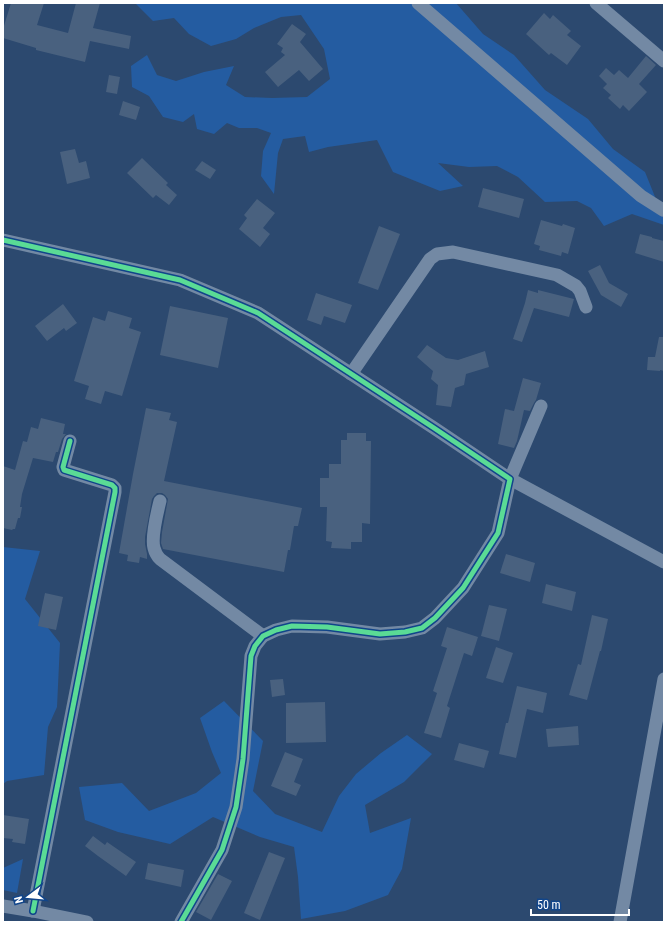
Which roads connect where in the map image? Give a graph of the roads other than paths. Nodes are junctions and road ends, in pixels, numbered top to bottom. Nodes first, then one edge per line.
1 (418, 3) edge
2 (596, 3) edge
3 (664, 61) edge
4 (664, 209) edge
5 (3, 240) edge
6 (586, 306) dead end
7 (351, 374) junction
8 (540, 406) dead end
9 (70, 441) dead end
10 (510, 479) junction
11 (160, 501) dead end
12 (664, 562) edge
13 (263, 636) junction
14 (664, 679) edge
15 (3, 906) edge
16 (33, 911) junction
17 (87, 922) edge
18 (181, 922) edge
19 (620, 922) edge

1 - 4 street
2 - 3 street
5 - 7 street
6 - 7 street
7 - 10 street
8 - 10 street
9 - 16 street
10 - 12 street
10 - 13 street
11 - 13 street
13 - 18 street
14 - 19 street
15 - 16 street
16 - 17 street

